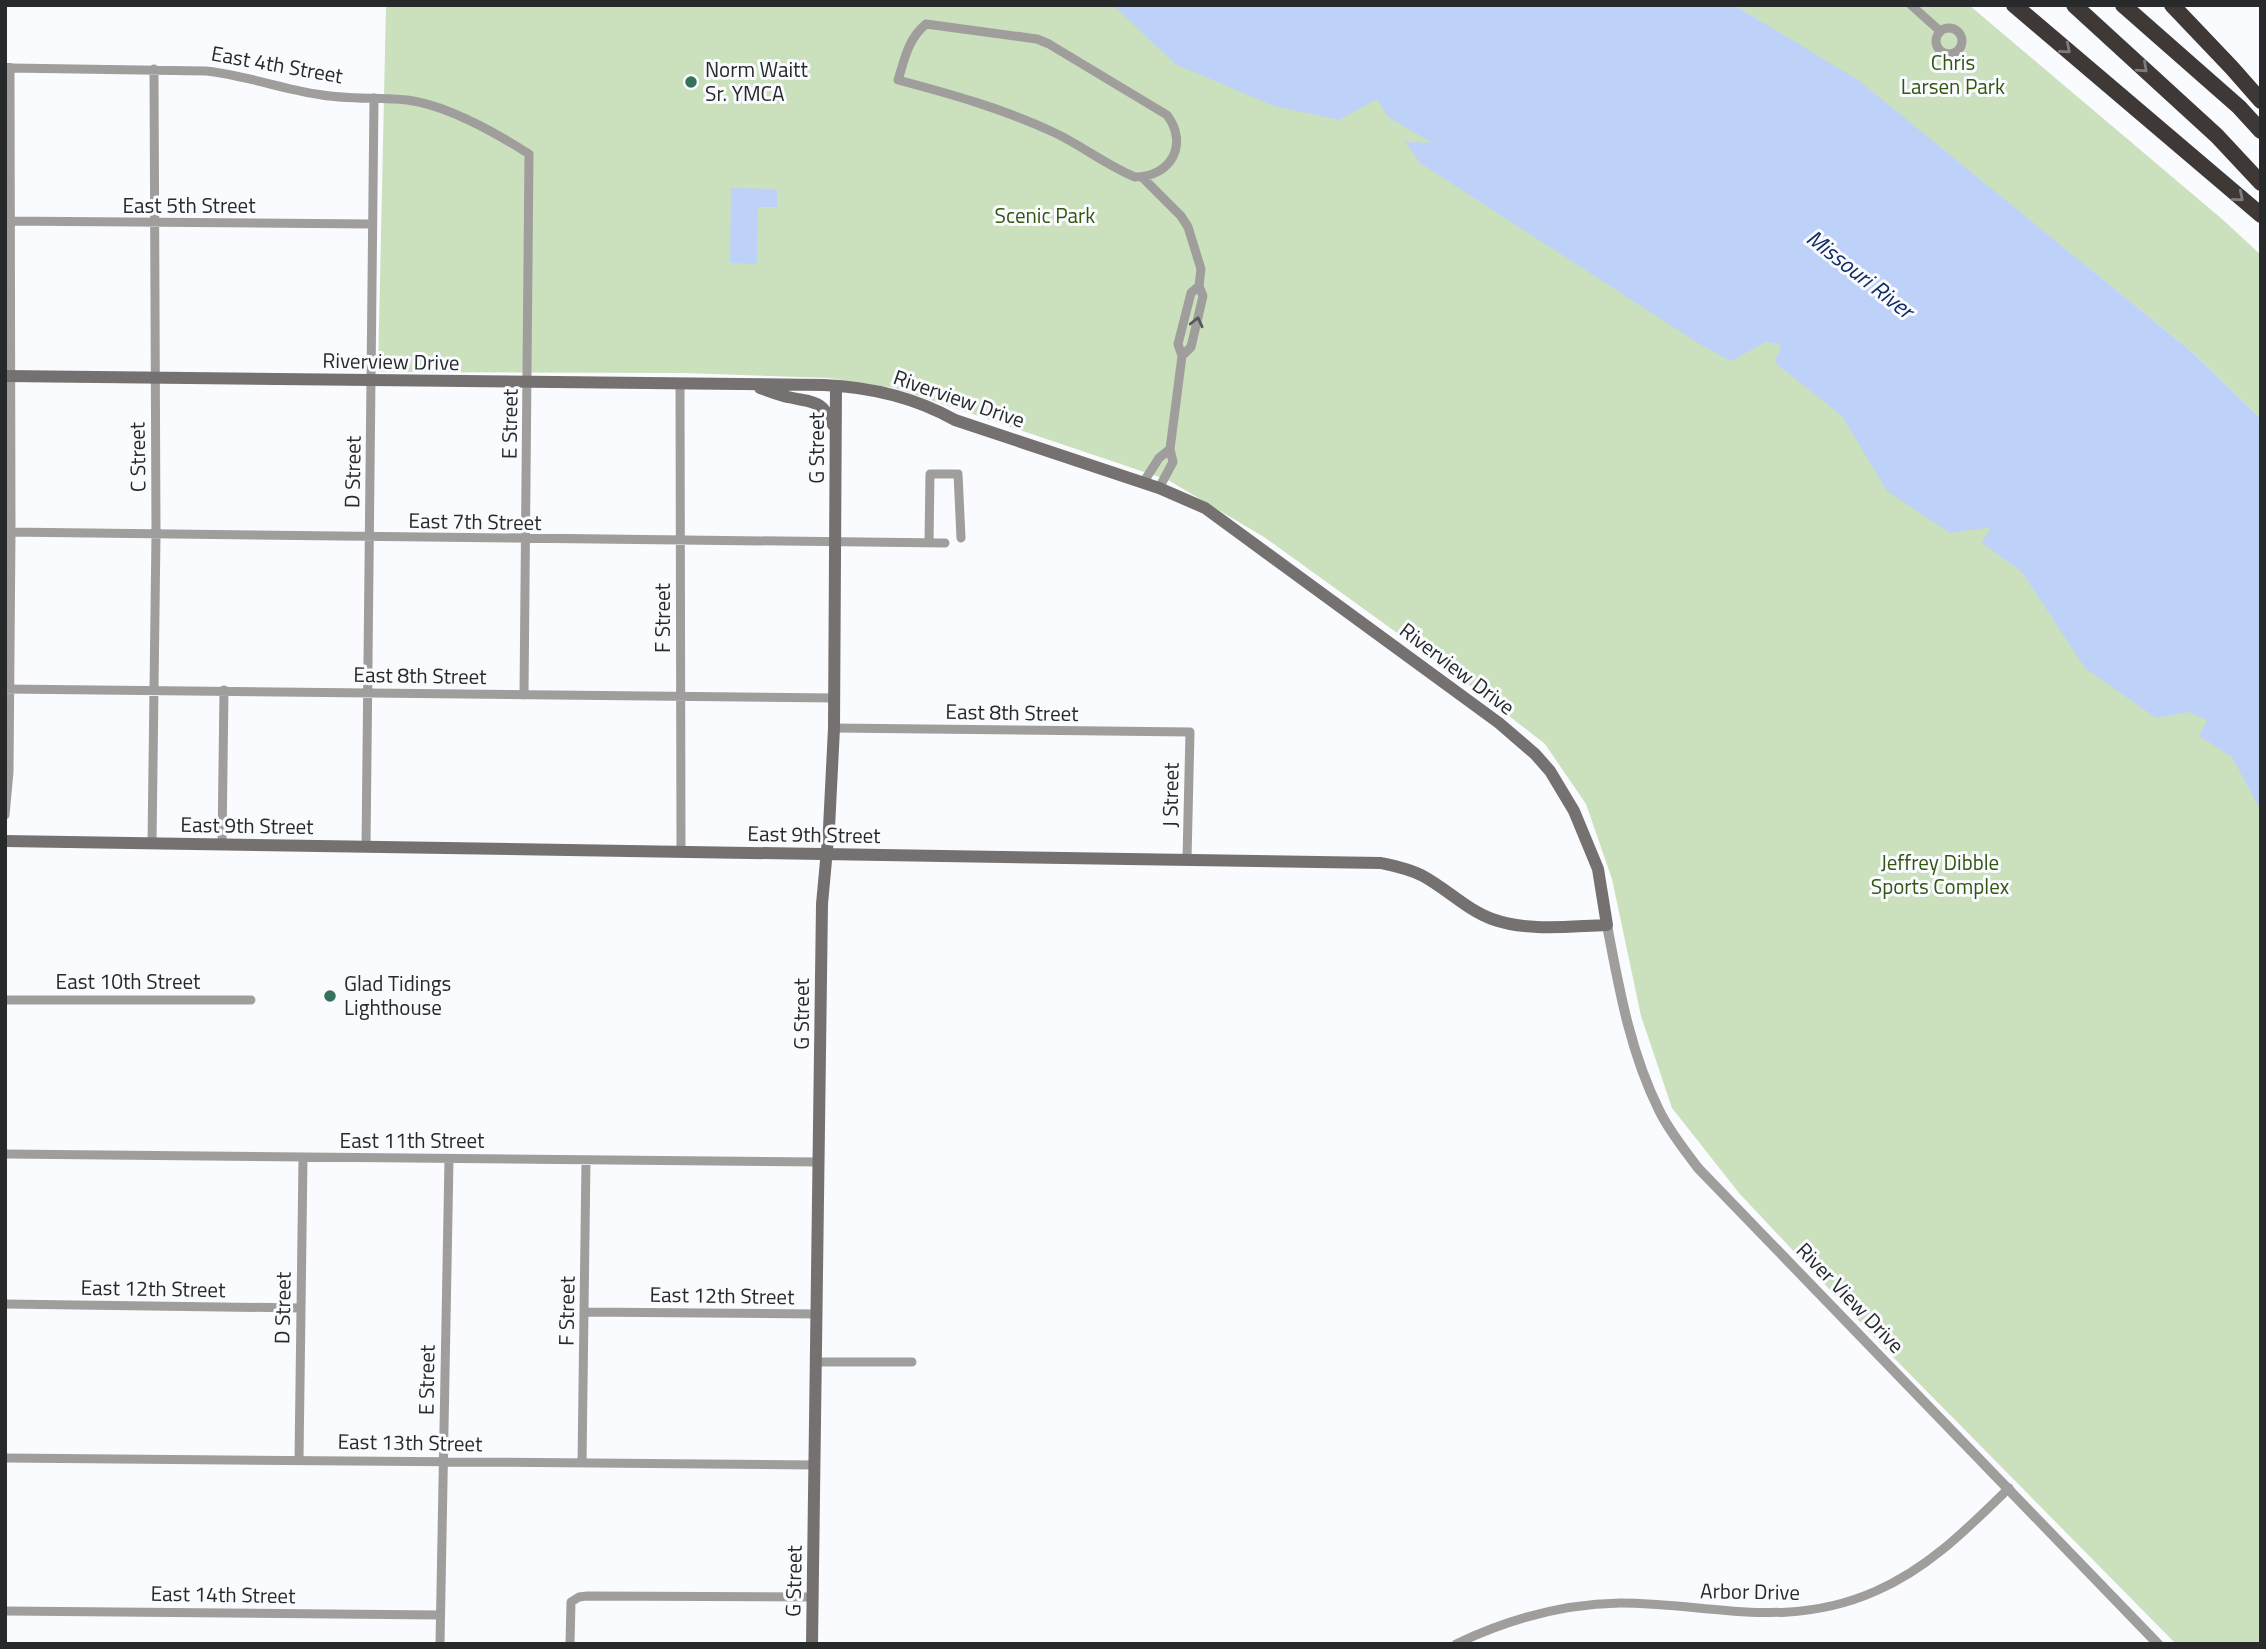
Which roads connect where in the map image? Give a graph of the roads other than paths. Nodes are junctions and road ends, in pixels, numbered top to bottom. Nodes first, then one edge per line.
1 (1911, 5) edge
2 (2014, 5) edge
3 (2074, 5) edge
4 (2123, 5) edge
5 (2172, 5) edge
6 (1940, 31) dead end
7 (8, 68) edge
8 (154, 69) junction
9 (374, 98) junction
10 (2261, 101) edge
11 (2261, 131) edge
12 (529, 154) joint
13 (1142, 177) junction
14 (2261, 183) edge
15 (2261, 215) edge
16 (8, 221) edge
17 (155, 224) junction
18 (372, 224) junction
19 (7, 376) edge
20 (155, 379) junction
21 (372, 380) junction
22 (529, 383) junction
23 (680, 384) junction
24 (754, 385) junction
25 (836, 386) junction
26 (836, 432) junction
27 (1170, 449) junction
28 (1143, 483) junction
29 (1158, 488) junction
30 (8, 532) edge
31 (156, 534) junction
32 (370, 538) junction
33 (961, 538) dead end
34 (524, 540) junction
35 (680, 542) junction
36 (835, 542) junction
37 (929, 543) junction
38 (945, 543) dead end
39 (7, 689) edge
40 (154, 689) junction
41 (224, 690) junction
42 (368, 693) junction
43 (524, 695) junction
44 (681, 697) junction
45 (835, 698) junction
46 (834, 728) junction
47 (1190, 732) joint
48 (5, 815) edge
49 (5, 841) edge
50 (152, 844) junction
51 (222, 844) junction
52 (366, 847) junction
53 (681, 852) junction
54 (826, 854) junction
55 (1187, 859) junction
56 (1606, 925) junction
57 (5, 1000) edge
58 (251, 1000) dead end
59 (5, 1154) edge
60 (303, 1157) junction
61 (449, 1158) junction
62 (586, 1160) junction
63 (818, 1162) junction
64 (5, 1304) edge
65 (300, 1308) junction
66 (585, 1312) junction
67 (817, 1314) junction
68 (816, 1362) junction
69 (912, 1362) dead end
70 (5, 1458) edge
71 (299, 1460) junction
72 (442, 1461) junction
73 (582, 1463) junction
74 (815, 1465) junction
75 (2009, 1488) junction
76 (813, 1597) junction
77 (5, 1611) edge
78 (440, 1615) junction
79 (440, 1644) edge
80 (570, 1644) edge
81 (812, 1644) edge
82 (1456, 1644) edge
83 (2158, 1644) edge

1 - 6 street
2 -> 15 highway
3 -> 14 highway
4 - 11 highway
5 - 10 highway
7 - 8 street, East 4th Street
7 - 16 street
8 - 9 street, East 4th Street
8 - 17 street, C Street
9 - 12 street, East 4th Street
9 - 18 street, D Street
12 - 22 street, E Street
13 - 13 street
13 - 27 street
16 - 17 street, East 5th Street
16 - 19 street
17 - 18 street, East 5th Street
17 - 20 street, C Street
18 - 21 street, D Street
19 - 20 main road, Riverview Drive
19 - 30 street
20 - 21 main road, Riverview Drive
20 - 31 street, C Street
21 - 22 main road, Riverview Drive
21 - 32 street, D Street
22 - 23 main road, Riverview Drive
22 - 34 street, E Street
23 - 24 main road, Riverview Drive
23 - 35 street, F Street
24 - 25 main road, Riverview Drive
24 - 26 main road
25 - 26 main road, G Street
25 - 28 main road, Riverview Drive
26 - 36 main road, G Street
27 - 28 street
27 - 29 street
28 - 29 main road, Riverview Drive
29 - 56 main road, Riverview Drive
30 - 31 street, East 7th Street
30 - 39 street
31 - 32 street, East 7th Street
31 - 40 street, C Street
32 - 34 street, East 7th Street
32 - 42 street, D Street
33 - 37 street
34 - 35 street, East 7th Street
34 - 43 street, E Street
35 - 36 street, East 7th Street
35 - 44 street, F Street
36 - 37 street, East 7th Street
36 - 45 main road, G Street
37 - 38 street, East 7th Street
39 - 40 street, East 8th Street
39 - 48 street
40 - 41 street, East 8th Street
40 - 50 street, C Street
41 - 42 street, East 8th Street
41 - 51 street
42 - 43 street, East 8th Street
42 - 52 street, D Street
43 - 44 street, East 8th Street
44 - 45 street, East 8th Street
44 - 53 street, F Street
45 - 46 main road, G Street
46 - 47 street, East 8th Street
46 - 54 main road, G Street
47 - 55 street, J Street
49 - 50 main road, East 9th Street
50 - 51 main road, East 9th Street
51 - 52 main road, East 9th Street
52 - 53 main road, East 9th Street
53 - 54 main road, East 9th Street
54 - 55 main road, East 9th Street
54 - 63 main road, G Street
55 - 56 main road, East 9th Street
56 - 75 street, River View Drive
57 - 58 street, East 10th Street
59 - 60 street, East 11th Street
60 - 61 street, East 11th Street
60 - 65 street, D Street
61 - 62 street, East 11th Street
61 - 72 street, E Street
62 - 63 street, East 11th Street
62 - 66 street, F Street
63 - 67 main road, G Street
64 - 65 street, East 12th Street
65 - 71 street, D Street
66 - 67 street, East 12th Street
66 - 73 street, F Street
67 - 68 main road, G Street
68 - 69 street
68 - 74 main road, G Street
70 - 71 street, East 13th Street
71 - 72 street, East 13th Street
72 - 73 street, East 13th Street
72 - 78 street, E Street
73 - 74 street, East 13th Street
74 - 76 main road, G Street
75 - 82 street, Arbor Drive
75 - 83 street, River View Drive
76 - 80 street
76 - 81 main road, G Street
77 - 78 street, East 14th Street
78 - 79 street, E Street

